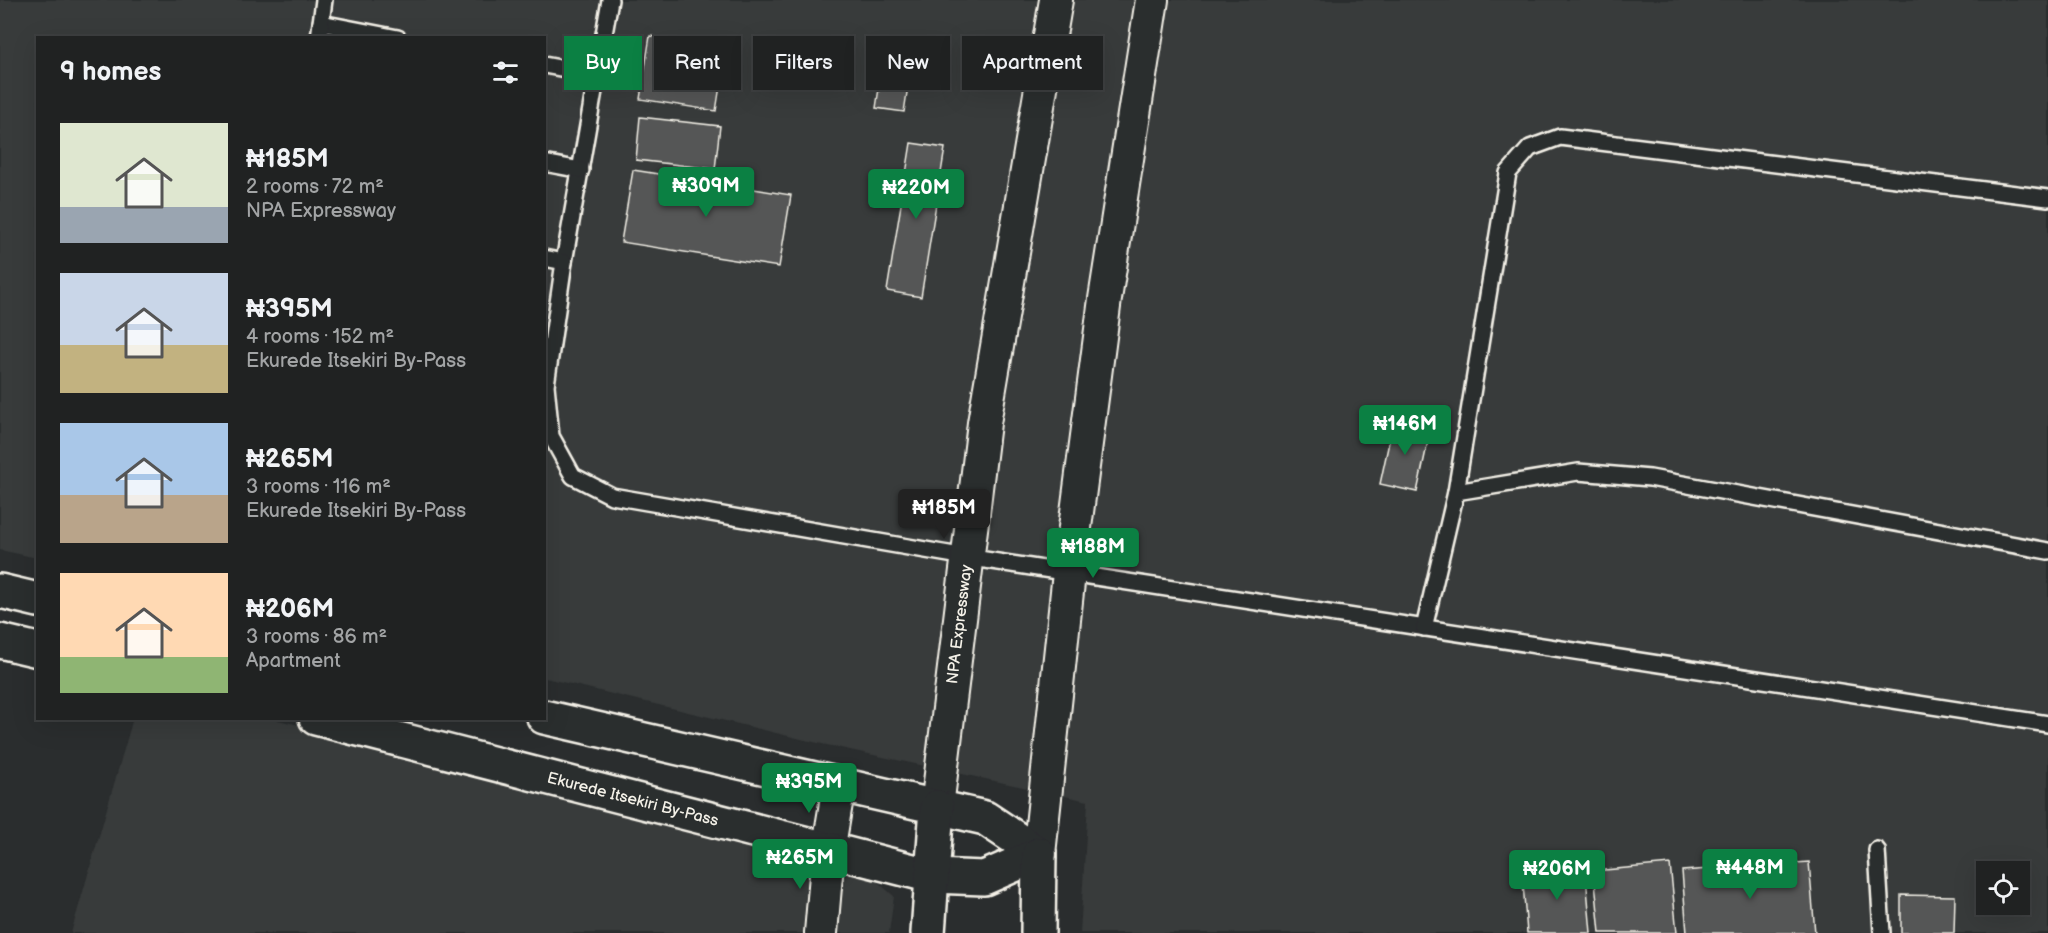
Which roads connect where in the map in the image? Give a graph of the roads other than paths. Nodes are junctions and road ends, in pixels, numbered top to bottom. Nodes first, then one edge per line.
1 (324, 0) edge
2 (610, 0) edge
3 (1056, 0) edge
4 (1152, 0) edge
5 (320, 30) edge
6 (378, 36) edge
7 (604, 36) edge
8 (546, 65) edge
9 (564, 69) edge
10 (594, 90) edge
11 (546, 163) edge
12 (580, 170) junction
13 (2048, 198) edge
14 (546, 258) edge
15 (564, 262) junction
16 (1456, 492) junction
17 (2048, 551) edge
18 (966, 557) junction
19 (1069, 573) junction
20 (0, 591) edge
21 (36, 600) edge
22 (1424, 628) junction
23 (0, 641) edge
24 (36, 650) edge
25 (546, 717) edge
26 (324, 720) edge
27 (2048, 724) edge
28 (839, 785) junction
29 (937, 807) junction
30 (1877, 850) dead end
31 (828, 852) junction
32 (1039, 854) junction
33 (932, 876) junction
34 (821, 933) edge
35 (928, 933) edge
36 (1038, 933) edge
37 (1882, 933) edge

1 - 5 lane
2 - 7 lane
3 - 18 street, NPA Expressway
4 - 19 street
5 - 6 lane
8 - 9 lane
10 - 12 lane
11 - 12 lane
12 - 15 lane
13 - 16 lane
14 - 15 lane
15 - 18 lane
16 - 17 lane
16 - 22 lane
18 - 19 lane
18 - 29 street, NPA Expressway
19 - 22 lane
19 - 32 street
20 - 21 main road
22 - 27 lane
23 - 24 main road
25 - 28 main road
26 - 31 main road, Ekurede Itsekiri By-Pass
28 - 29 main road
28 - 31 street
29 - 32 main road
29 - 33 main road, NPA Expressway
30 - 37 lane
31 - 33 main road, Ekurede Itsekiri By-Pass
31 - 34 street
32 - 33 main road, Ekurede Itsekiri By-Pass
32 - 36 main road
33 - 35 main road, NPA Expressway

